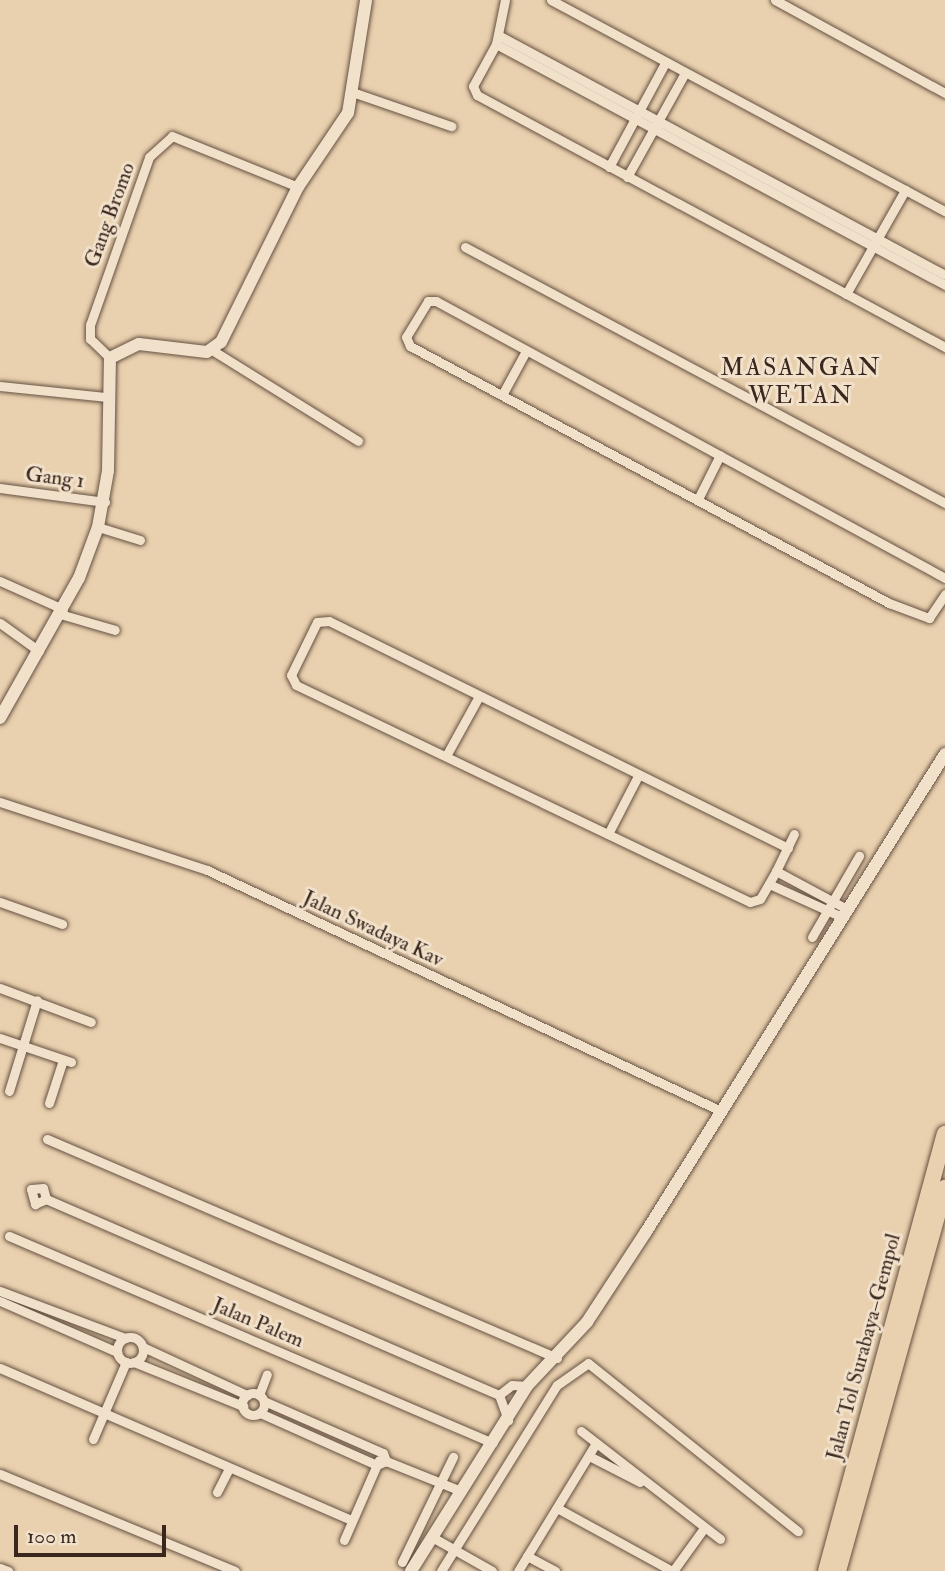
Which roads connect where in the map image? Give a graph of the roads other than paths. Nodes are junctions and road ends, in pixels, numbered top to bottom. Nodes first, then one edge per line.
1 (366, 0) edge
2 (505, 0) edge
3 (551, 0) edge
4 (775, 0) edge
5 (497, 39) junction
6 (665, 63) junction
7 (685, 73) junction
8 (355, 93) junction
9 (945, 93) edge
10 (640, 110) junction
11 (635, 120) junction
12 (656, 125) junction
13 (451, 126) dead end
14 (609, 167) junction
15 (627, 177) junction
16 (298, 187) junction
17 (905, 190) junction
18 (945, 211) edge
19 (875, 243) junction
20 (465, 247) dead end
21 (945, 275) edge
22 (945, 285) edge
23 (846, 293) junction
24 (945, 347) edge
25 (212, 350) junction
26 (526, 352) junction
27 (110, 358) junction
28 (0, 386) edge
29 (502, 395) junction
30 (107, 397) junction
31 (358, 440) dead end
32 (720, 455) junction
33 (0, 488) edge
34 (698, 499) junction
35 (104, 502) junction
36 (945, 503) edge
37 (98, 527) junction
38 (140, 540) dead end
39 (945, 578) edge
40 (0, 581) edge
41 (944, 598) edge
42 (62, 612) junction
43 (0, 623) edge
44 (115, 630) dead end
45 (40, 651) junction
46 (478, 698) junction
47 (0, 718) edge
48 (945, 754) edge
49 (446, 756) junction
50 (638, 776) junction
51 (0, 802) edge
52 (608, 834) junction
53 (794, 834) dead end
54 (788, 848) junction
55 (859, 856) dead end
56 (776, 871) junction
57 (769, 884) junction
58 (0, 902) edge
59 (836, 909) junction
60 (62, 924) dead end
61 (812, 937) dead end
62 (0, 988) edge
63 (37, 1000) junction
64 (91, 1022) dead end
65 (0, 1038) edge
66 (23, 1046) junction
67 (9, 1091) dead end
68 (49, 1103) dead end
69 (721, 1111) junction
70 (945, 1134) edge
71 (47, 1139) dead end
72 (945, 1188) edge
73 (46, 1199) dead end
74 (9, 1236) dead end
75 (0, 1291) edge
76 (0, 1301) edge
77 (125, 1338) junction
78 (143, 1347) junction
79 (117, 1352) junction
80 (557, 1358) junction
81 (130, 1362) junction
82 (0, 1368) edge
83 (267, 1374) dead end
84 (527, 1386) junction
85 (247, 1395) junction
86 (499, 1395) junction
87 (262, 1398) junction
88 (243, 1406) junction
89 (260, 1413) junction
90 (103, 1415) junction
91 (508, 1420) junction
92 (581, 1431) dead end
93 (93, 1438) dead end
94 (493, 1443) junction
95 (596, 1443) junction
96 (589, 1456) junction
97 (453, 1457) dead end
98 (382, 1460) junction
99 (229, 1468) junction
100 (622, 1468) junction
101 (0, 1474) edge
102 (441, 1484) junction
103 (461, 1491) junction
104 (217, 1492) dead end
105 (557, 1508) junction
106 (352, 1520) junction
107 (704, 1528) junction
108 (798, 1531) dead end
109 (720, 1539) dead end
110 (344, 1540) dead end
111 (443, 1544) junction
112 (527, 1556) junction
113 (407, 1566) edge
114 (0, 1568) edge
115 (8, 1571) edge
116 (235, 1571) edge
117 (441, 1571) edge
118 (492, 1571) edge
119 (518, 1571) edge
120 (555, 1571) edge
121 (672, 1571) edge
122 (826, 1571) edge
123 (838, 1571) edge

1 - 8 street
2 - 5 street
3 - 6 street
4 - 9 street
5 - 10 street
5 - 11 street
5 - 14 street
6 - 7 street
6 - 10 street
7 - 12 street
7 - 17 street
8 - 13 street
8 - 16 street
10 - 11 street
10 - 12 street
11 - 12 street
11 - 14 street
12 - 15 street
12 - 19 street
14 - 15 street
15 - 23 street
16 - 25 street
16 - 27 street, Gang Bromo
17 - 18 street
17 - 19 street
19 - 21 street
19 - 22 street
19 - 23 street
20 - 36 street
23 - 24 street
25 - 27 street
25 - 31 street
26 - 29 street
26 - 29 street
26 - 32 street
27 - 30 street
28 - 30 street
29 - 34 street
30 - 35 street
32 - 34 street
32 - 39 street
33 - 35 street, Gang 1
34 - 41 street
35 - 37 street
37 - 38 street
37 - 42 street
40 - 42 street
42 - 44 street
42 - 45 street
43 - 45 street
45 - 47 street
46 - 49 street
46 - 49 street
46 - 50 street
48 - 59 street
49 - 52 street
50 - 52 street
50 - 54 street
51 - 69 street, Jalan Swadaya Kav
52 - 57 street
53 - 54 street
54 - 56 street
55 - 59 street
56 - 57 street
56 - 59 street
57 - 59 street
58 - 60 street
59 - 61 street
59 - 69 street
62 - 63 street
63 - 64 street
63 - 66 street
65 - 66 street
66 - 67 street
66 - 68 street
69 - 80 street
70 - 122 highway, Jalan Tol Surabaya–Gempol
71 - 80 street
72 - 123 highway, Jalan Tol Surabaya–Gempol
73 - 86 street
74 - 94 street, Jalan Palem
75 - 77 street
76 - 79 street
77 - 78 street
77 - 79 street
78 - 81 street
78 - 85 street
79 - 81 street
80 - 84 street
81 - 88 street
81 - 90 street
82 - 90 street
83 - 87 street
84 - 86 street
84 - 91 street
85 - 87 street
85 - 88 street
86 - 91 street
87 - 89 street
87 - 98 street
88 - 89 street
89 - 98 street
90 - 93 street
90 - 99 street
91 - 94 street
92 - 95 street
94 - 103 street
95 - 96 street
95 - 100 street
96 - 100 street
96 - 105 street
97 - 102 street
98 - 102 street
98 - 106 street
99 - 104 street
99 - 106 street
100 - 107 street
101 - 116 street
102 - 103 street
102 - 113 street
103 - 111 street
105 - 112 street
105 - 121 street
106 - 110 street
107 - 109 street
107 - 121 street
108 - 111 street
111 - 113 street
111 - 117 street
111 - 118 street
112 - 119 street
112 - 120 street
114 - 115 street

